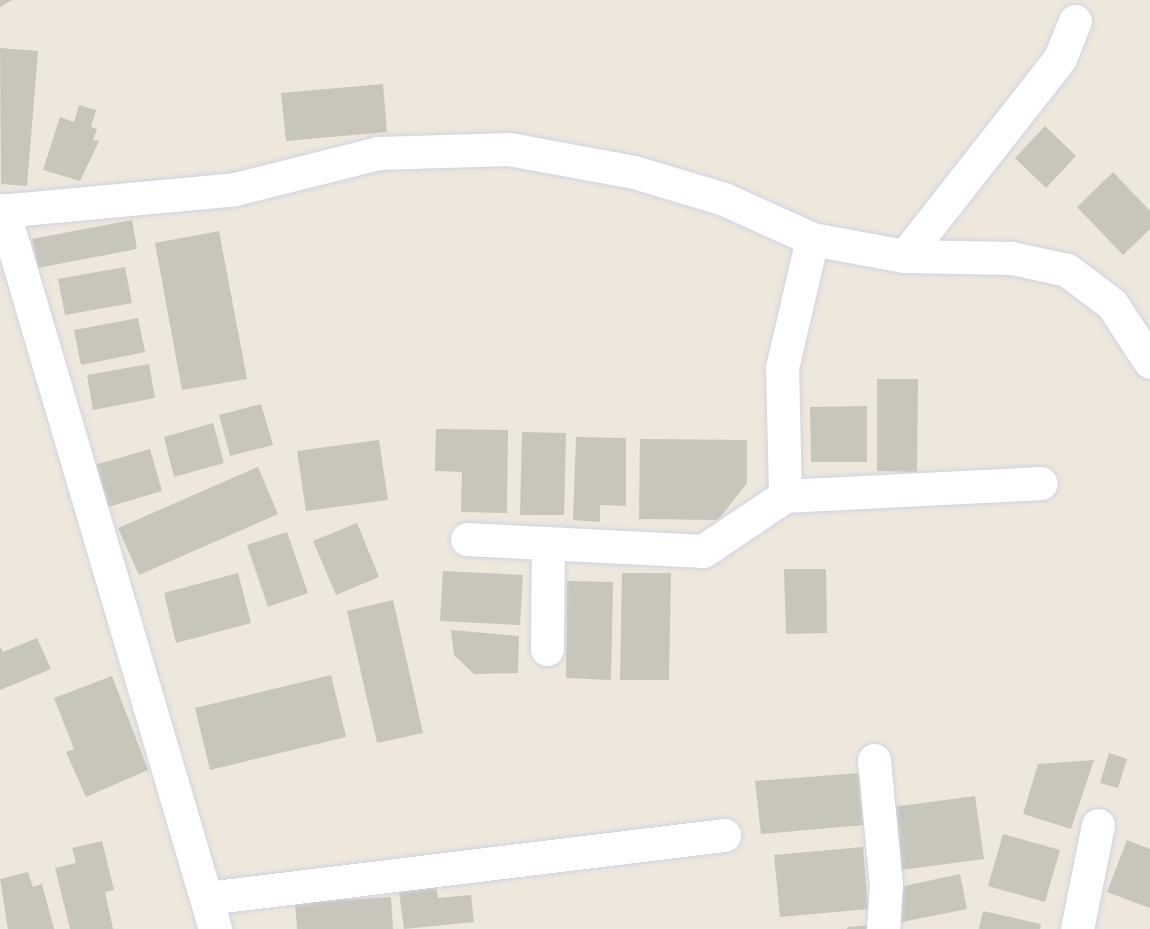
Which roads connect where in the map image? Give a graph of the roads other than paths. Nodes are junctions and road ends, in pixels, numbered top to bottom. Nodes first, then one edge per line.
1 (1075, 21) dead end
2 (2, 211) edge
3 (812, 239) junction
4 (905, 256) junction
5 (1150, 362) edge
6 (1041, 483) dead end
7 (785, 496) junction
8 (467, 538) dead end
9 (548, 543) junction
10 (547, 649) dead end
11 (874, 760) dead end
12 (1098, 825) dead end
13 (724, 835) dead end
14 (207, 898) junction
15 (215, 929) edge
16 (883, 929) edge
17 (1077, 929) edge

1 - 4 street
2 - 3 street
2 - 14 street
3 - 4 street
3 - 7 street
4 - 5 street
6 - 7 street
7 - 9 street
8 - 9 street
9 - 10 street
11 - 16 street
12 - 17 street
13 - 14 street
14 - 15 street

